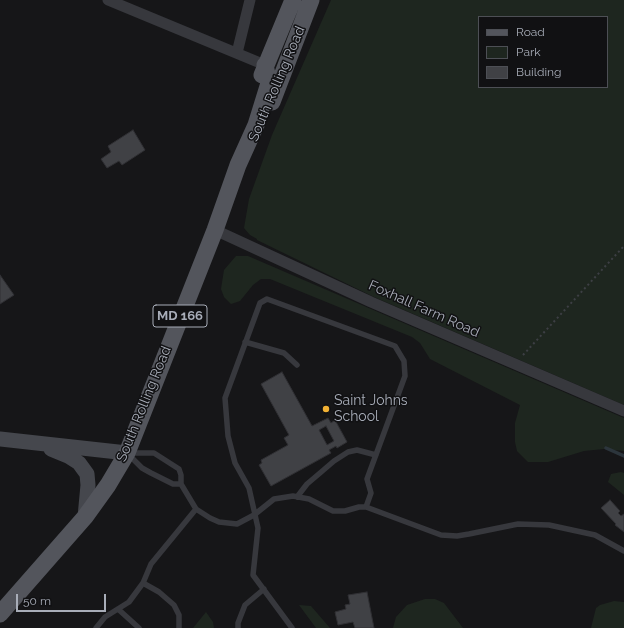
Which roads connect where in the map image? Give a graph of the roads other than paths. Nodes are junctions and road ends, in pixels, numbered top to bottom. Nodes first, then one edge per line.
1 (108, 0) edge
2 (250, 0) edge
3 (293, 0) edge
4 (304, 0) edge
5 (311, 0) edge
6 (237, 53) junction
7 (265, 65) junction
8 (238, 165) junction
9 (214, 230) junction
10 (245, 342) junction
11 (297, 366) dead end
12 (624, 411) edge
13 (0, 439) edge
14 (34, 442) junction
15 (127, 453) junction
16 (376, 455) junction
17 (181, 484) junction
18 (298, 497) junction
19 (366, 507) junction
20 (196, 509) junction
21 (254, 515) junction
22 (85, 517) junction
23 (624, 551) edge
24 (143, 583) junction
25 (264, 589) junction
26 (118, 609) junction
27 (0, 614) edge
28 (96, 628) edge
29 (139, 628) edge
30 (179, 628) edge
31 (238, 628) edge
32 (292, 628) edge

1 - 6 street
2 - 6 street
3 - 7 main road, South Rolling Road / MD 166
4 - 7 main road, South Rolling Road
5 - 8 main road, South Rolling Road / MD 166
6 - 7 street
7 - 8 main road, South Rolling Road / MD 166
8 - 9 main road, South Rolling Road / MD 166
9 - 12 street, Foxhall Farm Road
9 - 15 main road, South Rolling Road / MD 166
10 - 11 lane
10 - 16 lane
10 - 21 lane
13 - 14 main road
14 - 15 main road
14 - 22 main road
15 - 17 lane
15 - 17 lane
15 - 22 main road, South Rolling Road / MD 166
16 - 18 lane
16 - 19 lane
17 - 20 lane
18 - 19 lane
18 - 21 lane
19 - 23 lane
20 - 21 lane
20 - 24 lane
21 - 25 lane
22 - 27 main road, South Rolling Road / MD 166
24 - 26 lane
24 - 30 lane
25 - 31 lane
25 - 32 lane
26 - 28 lane
26 - 29 lane

